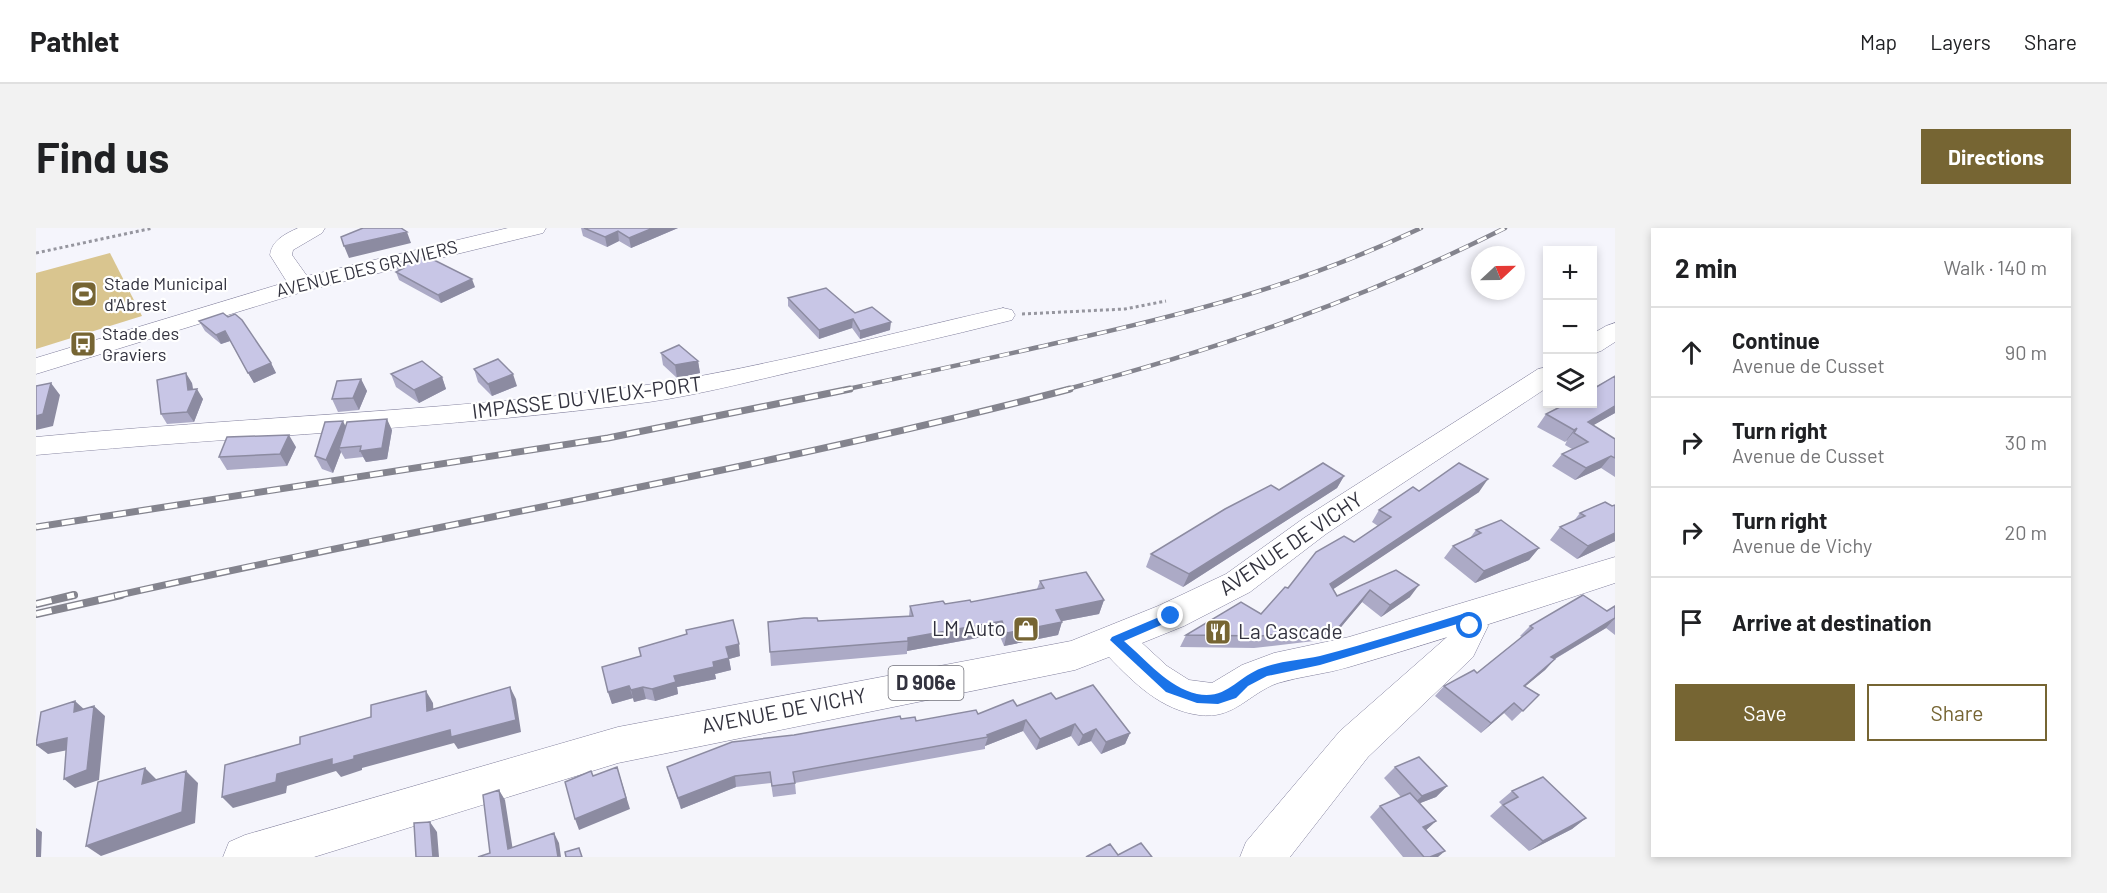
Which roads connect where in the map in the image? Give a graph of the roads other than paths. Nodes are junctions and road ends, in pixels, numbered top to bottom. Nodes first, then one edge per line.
1 (314, 228) edge
2 (536, 228) edge
3 (301, 285) junction
4 (233, 304) junction
5 (1003, 315) road end
6 (1615, 331) edge
7 (1597, 343) edge
8 (36, 361) edge
9 (36, 366) edge
10 (1543, 378) edge
11 (36, 446) edge
12 (1615, 570) edge
13 (1469, 616) junction
14 (1115, 640) junction
15 (245, 857) edge
16 (1262, 857) edge

1 - 3 street
2 - 3 street, AVENUE DES GRAVIERS
3 - 4 street, AVENUE DES GRAVIERS
4 - 8 street, AVENUE DES GRAVIERS
4 - 9 street, AVENUE DES GRAVIERS
5 - 11 street, IMPASSE DU VIEUX-PORT
6 - 7 street
10 - 14 street, AVENUE DE VICHY / D 906e
12 - 13 street
13 - 14 street
13 - 16 street
14 - 15 street, AVENUE DE VICHY / D 906e

